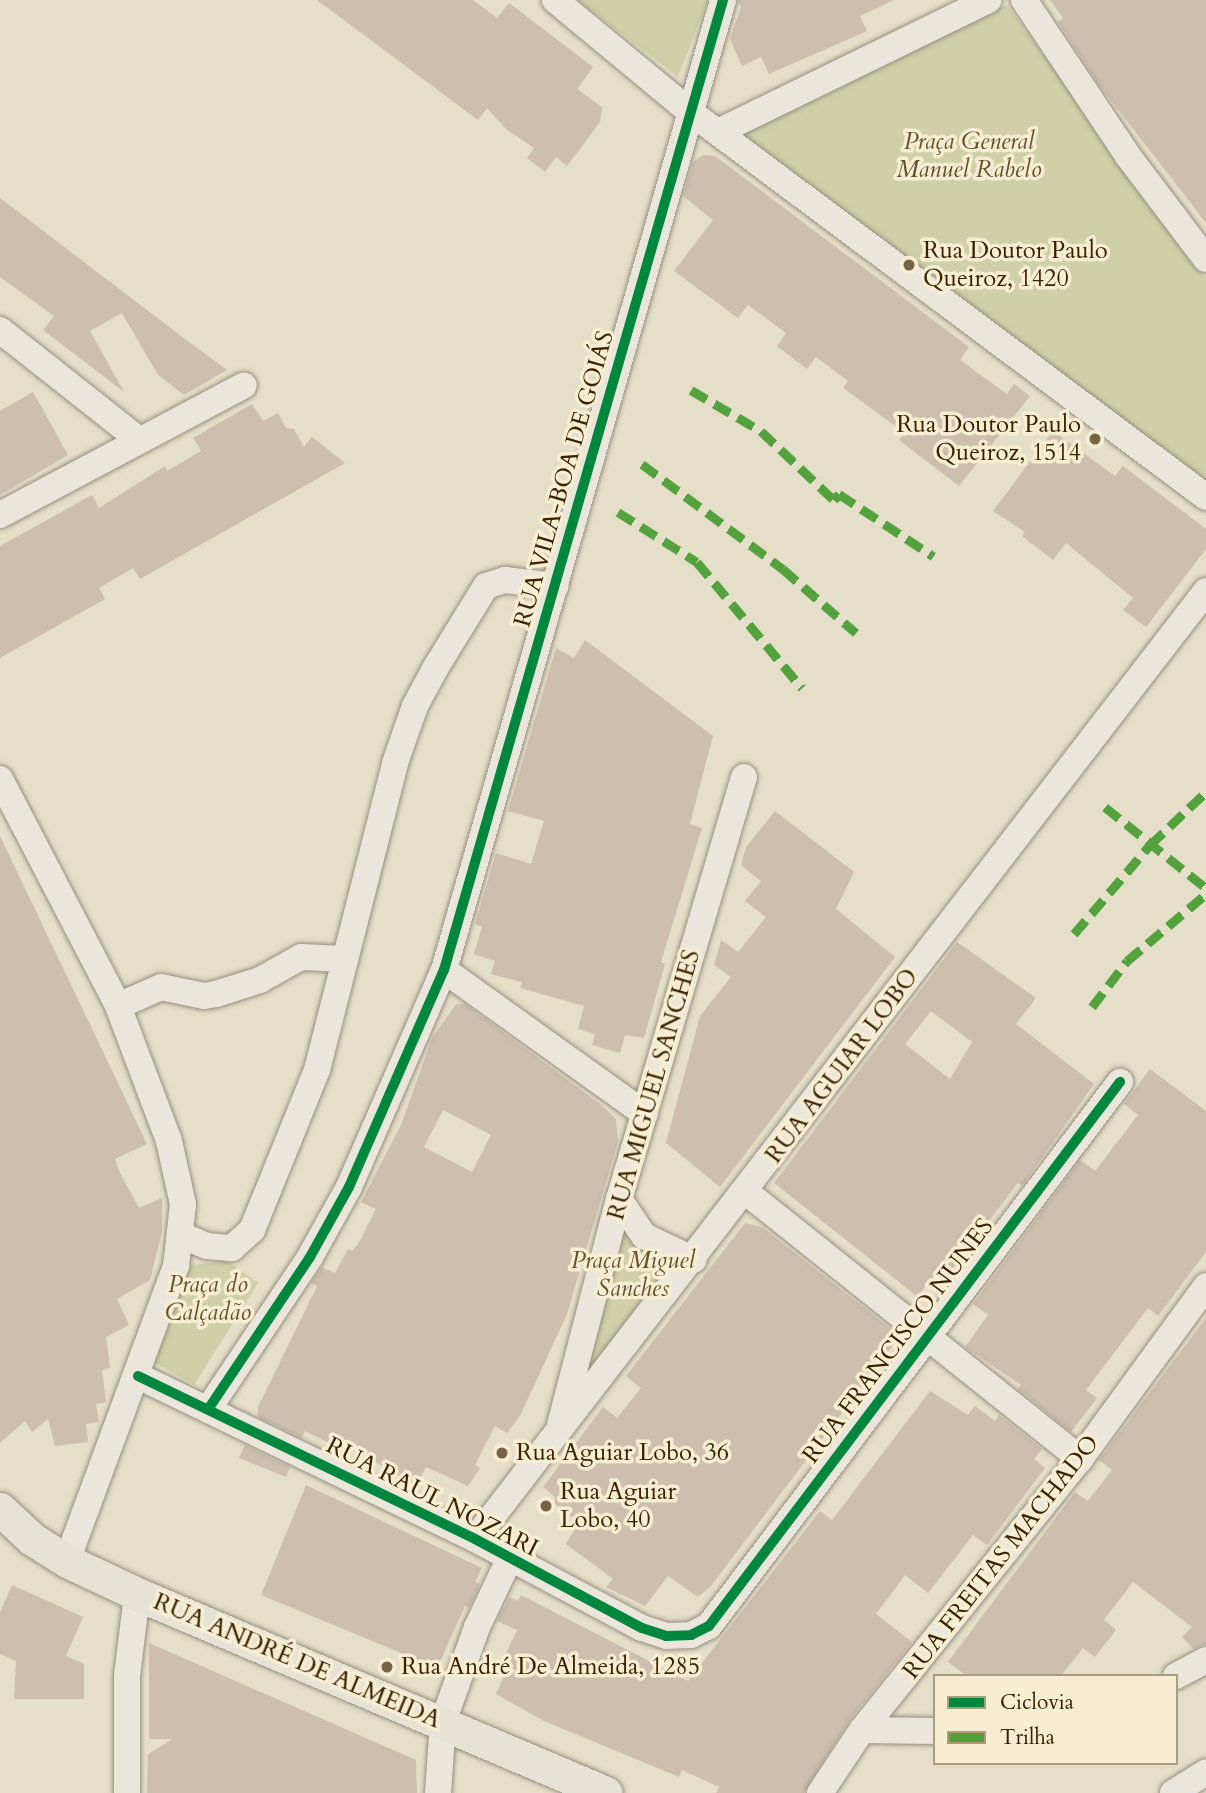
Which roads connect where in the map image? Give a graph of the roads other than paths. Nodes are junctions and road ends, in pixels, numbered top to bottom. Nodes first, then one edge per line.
1 (555, 0) edge
2 (723, 0) edge
3 (989, 0) edge
4 (1024, 0) edge
5 (693, 114) junction
6 (718, 132) junction
7 (1206, 259) edge
8 (0, 330) edge
9 (244, 385) dead end
10 (138, 439) junction
11 (1206, 497) edge
12 (0, 514) edge
13 (556, 586) junction
14 (1206, 591) edge
15 (744, 777) dead end
16 (0, 779) edge
17 (344, 959) junction
18 (444, 970) junction
19 (118, 1006) junction
20 (1120, 1082) dead end
21 (645, 1114) junction
22 (746, 1192) junction
23 (620, 1199) junction
24 (181, 1235) junction
25 (694, 1260) junction
26 (1206, 1286) edge
27 (927, 1339) junction
28 (138, 1376) junction
29 (209, 1408) junction
30 (557, 1435) junction
31 (1080, 1459) junction
32 (0, 1509) edge
33 (475, 1539) junction
34 (509, 1560) junction
35 (67, 1562) junction
36 (137, 1594) junction
37 (709, 1626) joint
38 (1206, 1660) edge
39 (1178, 1675) edge
40 (443, 1721) junction
41 (862, 1730) junction
42 (933, 1731) edge
43 (1206, 1772) edge
44 (127, 1793) edge
45 (438, 1793) edge
46 (606, 1793) edge
47 (820, 1793) edge
48 (1173, 1793) edge

1 - 5 street
2 - 5 street, RUA VILA-BOA DE GOIÁS
3 - 6 street
4 - 7 street
5 - 6 street
5 - 13 street, RUA VILA-BOA DE GOIÁS
6 - 11 street
8 - 10 street
9 - 10 street
10 - 12 street
13 - 17 street
13 - 18 street, RUA VILA-BOA DE GOIÁS
14 - 22 street, RUA AGUIAR LOBO
15 - 21 street, RUA MIGUEL SANCHES
16 - 19 street
17 - 19 street
17 - 24 street
18 - 21 street
18 - 29 street, RUA VILA-BOA DE GOIÁS
19 - 24 street
20 - 27 street, RUA FRANCISCO NUNES
21 - 23 street, RUA MIGUEL SANCHES
22 - 25 street, RUA AGUIAR LOBO
22 - 27 street
23 - 25 street
23 - 30 street, RUA MIGUEL SANCHES
24 - 28 street
25 - 30 street, RUA AGUIAR LOBO
26 - 31 street, RUA FREITAS MACHADO
27 - 31 street
27 - 37 street, RUA FRANCISCO NUNES
28 - 29 street, RUA RAUL NOZARI
28 - 35 street
29 - 33 street, RUA RAUL NOZARI
30 - 33 street, RUA AGUIAR LOBO
31 - 41 street, RUA FREITAS MACHADO
32 - 35 main road, RUA ANDRÉ DE ALMEIDA
33 - 34 street, RUA RAUL NOZARI
34 - 37 street, RUA RAUL NOZARI
34 - 40 street
35 - 36 main road, RUA ANDRÉ DE ALMEIDA
36 - 40 main road, RUA ANDRÉ DE ALMEIDA
36 - 44 street
38 - 39 street
40 - 45 street
40 - 46 main road, RUA ANDRÉ DE ALMEIDA
41 - 42 street
41 - 47 street, RUA FREITAS MACHADO
43 - 48 street

